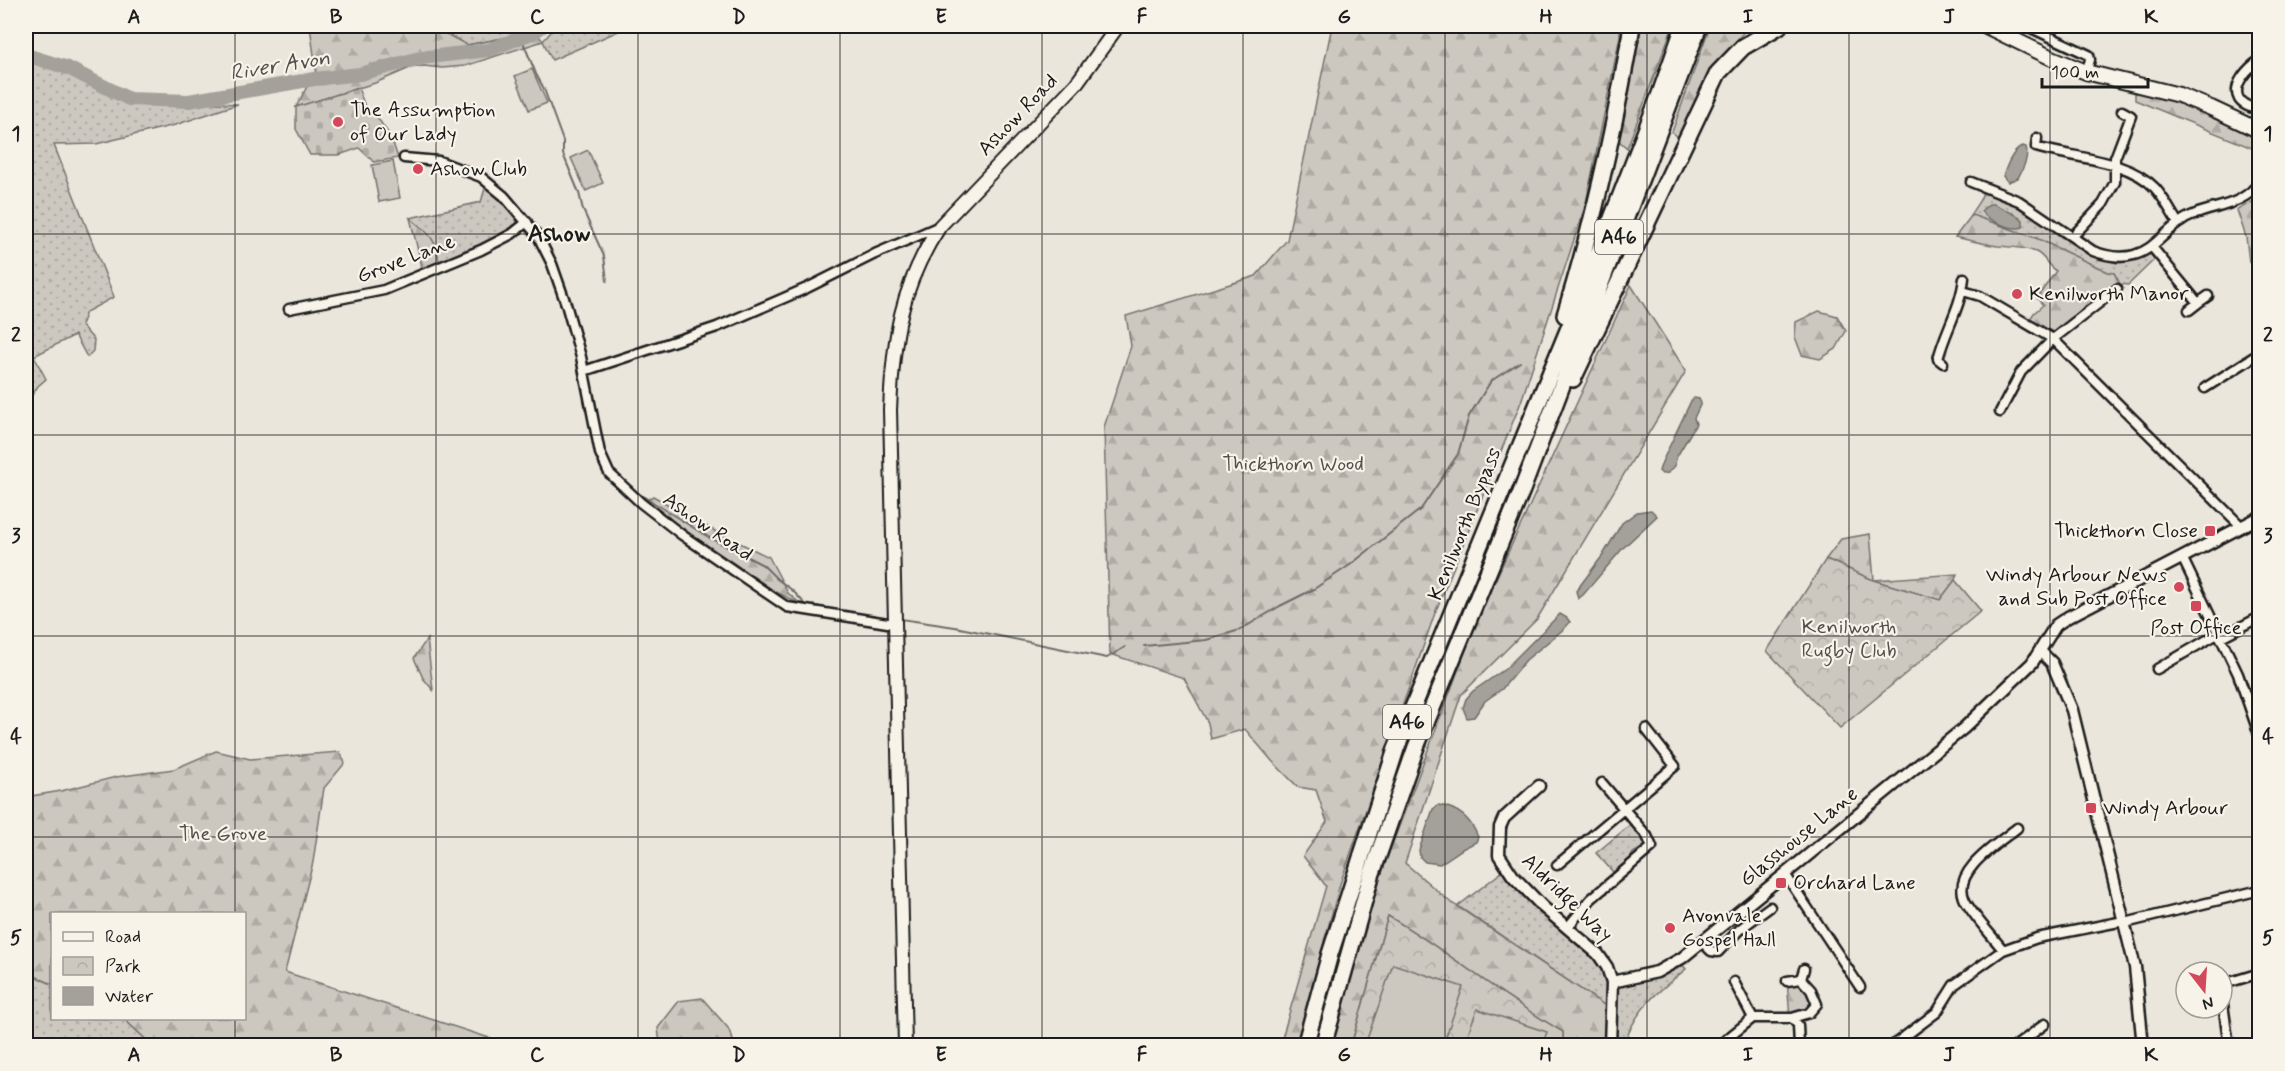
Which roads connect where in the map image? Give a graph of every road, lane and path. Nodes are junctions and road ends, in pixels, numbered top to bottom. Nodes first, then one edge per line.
1 (1118, 26) edge
2 (1632, 26) edge
3 (1684, 26) edge
4 (1699, 26) edge
5 (1779, 26) edge
6 (1986, 26) edge
7 (2026, 26) edge
8 (2259, 60) edge
9 (2086, 72) junction
10 (2122, 111) dead end
11 (2259, 111) edge
12 (2259, 131) edge
13 (2036, 147) dead end
14 (404, 158) dead end
15 (2116, 167) junction
16 (2259, 181) edge
17 (1971, 182) dead end
18 (527, 222) junction
19 (2178, 223) junction
20 (940, 226) junction
21 (2073, 237) junction
22 (2152, 247) junction
23 (1964, 278) dead end
24 (2117, 289) dead end
25 (1963, 291) junction
26 (2208, 296) dead end
27 (2198, 303) junction
28 (289, 309) dead end
29 (2189, 310) dead end
30 (2053, 339) junction
31 (2259, 353) edge
32 (1938, 361) dead end
33 (584, 371) junction
34 (2205, 388) dead end
35 (1536, 407) junction
36 (2000, 412) dead end
37 (1538, 448) junction
38 (2259, 517) edge
39 (2241, 526) junction
40 (2182, 556) junction
41 (2259, 617) edge
42 (894, 624) junction
43 (2220, 635) junction
44 (2040, 651) junction
45 (2157, 669) dead end
46 (1646, 729) dead end
47 (2259, 737) edge
48 (1602, 783) dead end
49 (1539, 786) dead end
50 (1625, 810) junction
51 (2017, 828) dead end
52 (1557, 865) dead end
53 (1785, 874) junction
54 (2259, 890) edge
55 (1770, 907) dead end
56 (2125, 922) junction
57 (1567, 928) junction
58 (1702, 942) junction
59 (2003, 950) junction
60 (1804, 969) dead end
61 (2259, 973) edge
62 (1801, 979) junction
63 (1787, 981) dead end
64 (2234, 981) edge
65 (1612, 982) junction
66 (1734, 982) dead end
67 (1860, 987) dead end
68 (1792, 1017) junction
69 (1753, 1018) junction
70 (2225, 1020) edge
71 (2045, 1024) dead end
72 (1611, 1043) edge
73 (1892, 1045) edge
74 (905, 1046) edge
75 (1305, 1046) edge
76 (1323, 1046) edge
77 (1625, 1046) edge
78 (1718, 1046) edge
79 (1799, 1046) edge
80 (2016, 1046) edge
81 (2143, 1046) edge
82 (2229, 1046) edge

1 - 20 main road, Ashow Road
2 - 35 highway
3 - 35 highway, Kenilworth Bypass / A46
4 - 37 highway, Kenilworth Bypass / A46
5 - 37 highway
6 - 9 main road
7 - 9 street
8 - 11 street
9 - 12 main road
10 - 15 street
13 - 15 street
14 - 18 street, Ashow Road
15 - 19 street
15 - 21 street
16 - 19 street
17 - 21 street
18 - 28 street, Grove Lane
18 - 33 street, Ashow Road
19 - 22 street
20 - 33 street, Ashow Road
20 - 42 main road, Ashow Road
21 - 22 street
22 - 27 street
23 - 25 street
24 - 30 street
25 - 30 street
25 - 32 street
26 - 27 street
27 - 29 street
30 - 36 street
30 - 39 street
31 - 34 street
33 - 42 street, Ashow Road
35 - 75 highway, Kenilworth Bypass / A46
37 - 76 highway, Kenilworth Bypass / A46
38 - 39 street, Glasshouse Lane
39 - 40 street, Glasshouse Lane
40 - 43 street
40 - 44 street, Glasshouse Lane
41 - 43 street
42 - 74 main road, Ashow Road
43 - 45 street
43 - 47 street
44 - 53 street, Glasshouse Lane
44 - 56 street
46 - 50 street
48 - 50 street
49 - 57 street, Aldridge Way
50 - 52 street
50 - 57 street
51 - 59 street
53 - 58 street, Glasshouse Lane
53 - 67 street
54 - 56 street
55 - 58 street
56 - 59 street
56 - 81 street
57 - 65 street, Aldridge Way
58 - 65 street, Glasshouse Lane
59 - 73 street
60 - 62 street
61 - 64 street
62 - 63 street
62 - 68 street
65 - 72 street
66 - 69 street
68 - 69 street
68 - 79 street
69 - 78 street
70 - 82 street
71 - 80 street
72 - 77 street

